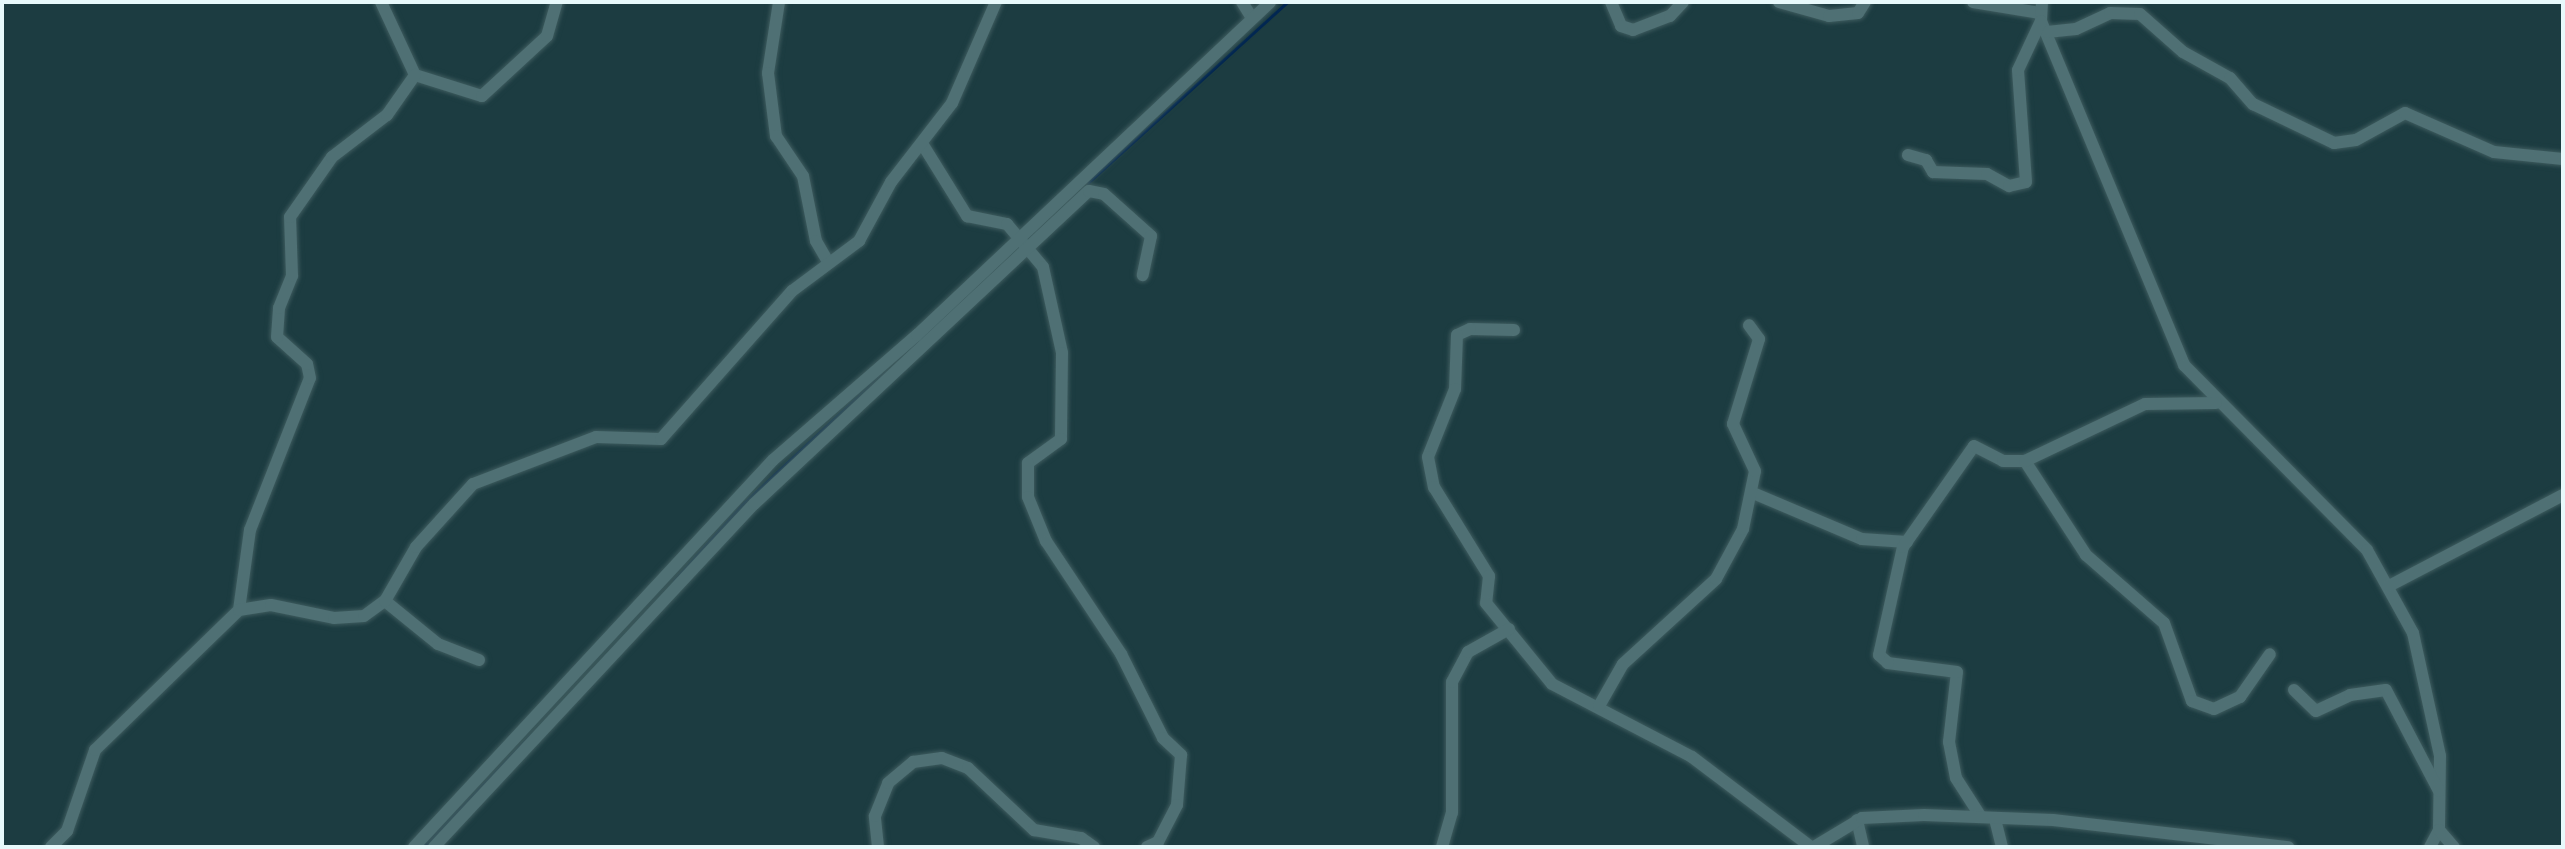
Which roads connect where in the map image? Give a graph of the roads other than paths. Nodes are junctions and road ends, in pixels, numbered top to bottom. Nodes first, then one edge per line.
1 (381, 2) edge
2 (557, 2) edge
3 (779, 2) edge
4 (996, 2) edge
5 (1242, 2) edge
6 (1270, 2) edge
7 (1611, 2) edge
8 (1683, 2) edge
9 (1779, 2) edge
10 (1865, 2) edge
11 (1973, 2) edge
12 (2043, 17) edge
13 (1252, 18) junction
14 (415, 75) junction
15 (923, 145) junction
16 (1908, 155) dead end
17 (2563, 159) edge
18 (1025, 240) junction
19 (828, 261) junction
20 (1143, 275) dead end
21 (1749, 325) dead end
22 (1514, 331) dead end
23 (2217, 403) junction
24 (2025, 461) junction
25 (1753, 493) junction
26 (2563, 495) edge
27 (1907, 542) junction
28 (655, 586) junction
29 (2389, 586) junction
30 (386, 601) junction
31 (666, 602) junction
32 (239, 610) junction
33 (1509, 629) junction
34 (2270, 654) dead end
35 (479, 660) dead end
36 (2294, 690) dead end
37 (1599, 706) junction
38 (2440, 793) junction
39 (1981, 817) junction
40 (1995, 818) junction
41 (1857, 820) junction
42 (2439, 830) junction
43 (59, 845) edge
44 (414, 847) edge
45 (434, 847) edge
46 (878, 847) edge
47 (1094, 847) edge
48 (1147, 847) edge
49 (1442, 847) edge
50 (1813, 847) edge
51 (1863, 847) edge
52 (2003, 847) edge
53 (2288, 847) edge
54 (2430, 847) edge
55 (2454, 847) edge

1 - 14 street
2 - 14 street
3 - 19 street
4 - 15 street
5 - 13 street
6 - 13 street
7 - 8 street
9 - 10 street
11 - 12 street
12 - 16 street
12 - 17 street
12 - 23 street
13 - 18 street
14 - 32 street
15 - 18 street
15 - 19 street
18 - 20 street
18 - 28 street
18 - 31 street
18 - 48 street
19 - 30 street
21 - 25 street
22 - 33 street
23 - 24 street
23 - 29 street
24 - 27 street
24 - 34 street
25 - 27 street
25 - 37 street
26 - 29 street
27 - 39 street
28 - 31 street
28 - 44 street
29 - 38 street
30 - 32 street
30 - 35 street
31 - 45 street
32 - 43 street
33 - 37 street
33 - 49 street
36 - 38 street
37 - 50 street
38 - 42 street
39 - 40 street
39 - 41 street
40 - 52 street
40 - 53 street
41 - 50 street
41 - 51 street
42 - 54 street
42 - 55 street
46 - 47 street

